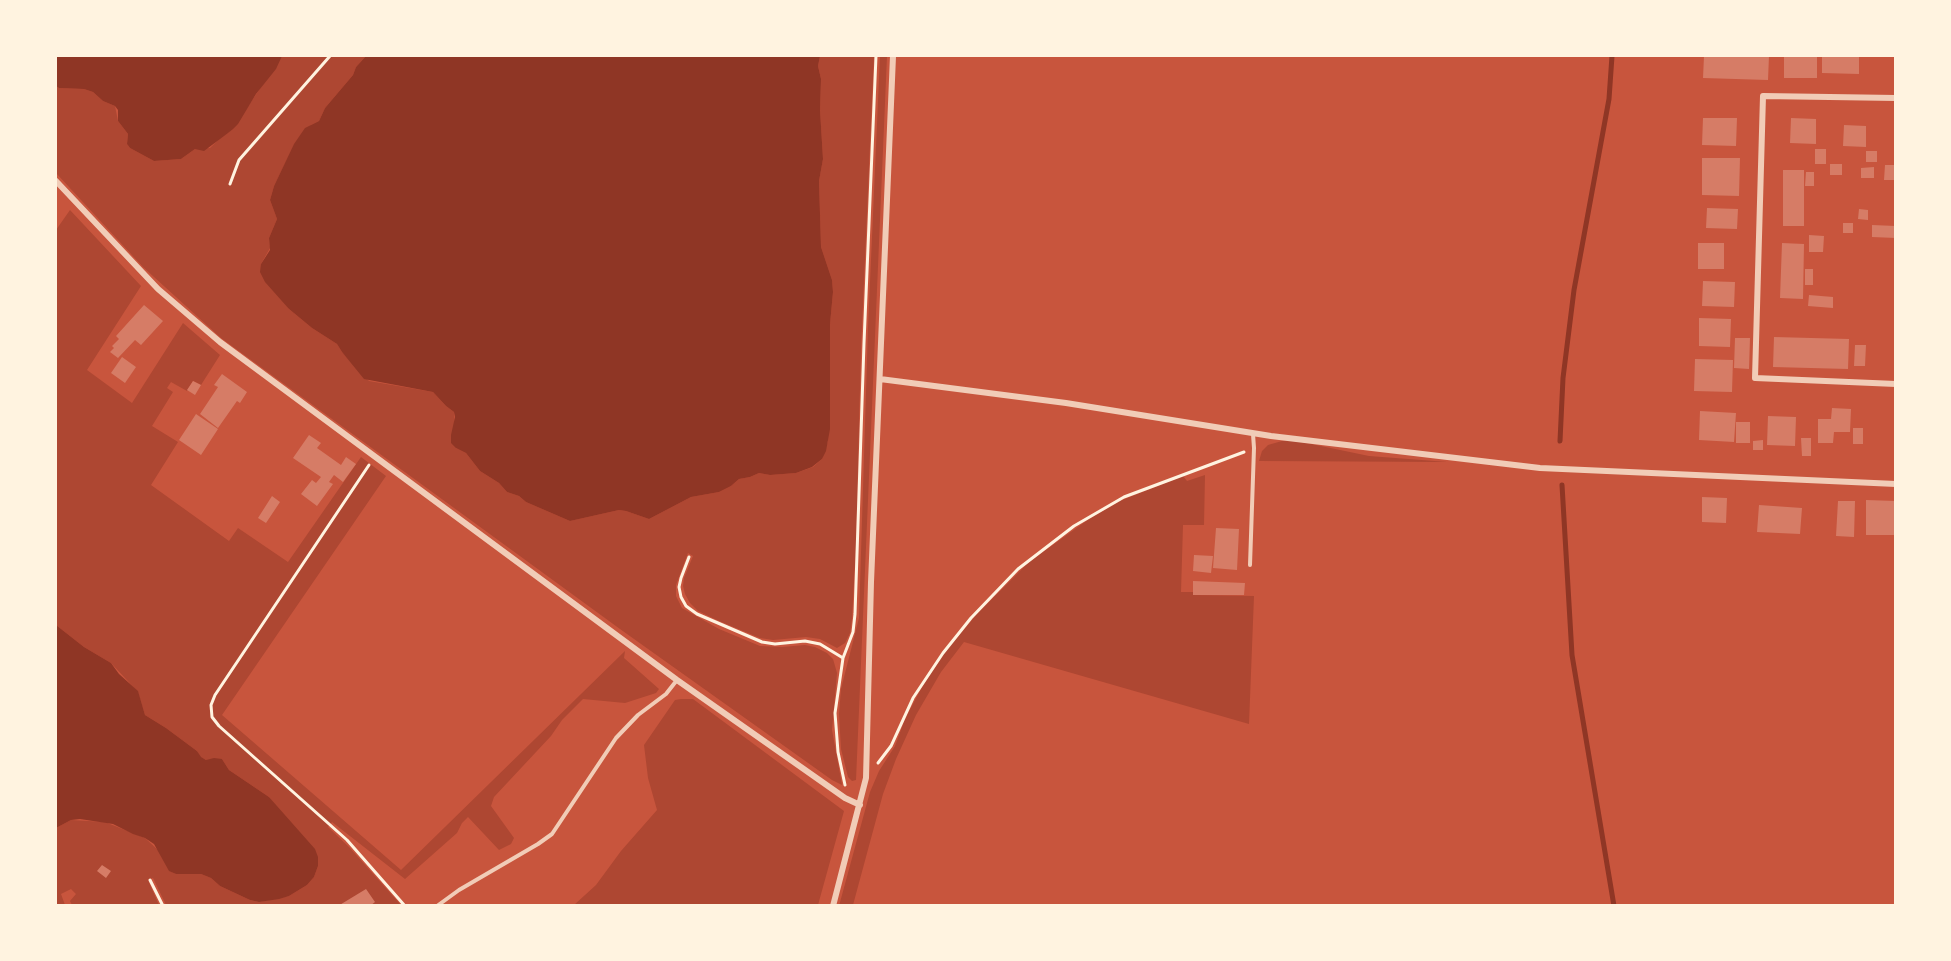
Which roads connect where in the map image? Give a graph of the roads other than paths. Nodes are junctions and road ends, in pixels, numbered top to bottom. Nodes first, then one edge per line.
1 (893, 56) edge
2 (1896, 98) edge
3 (56, 181) edge
4 (880, 379) junction
5 (1896, 384) edge
6 (1252, 433) junction
7 (1896, 484) edge
8 (1250, 565) dead end
9 (677, 680) junction
10 (860, 805) junction
11 (437, 906) edge
12 (833, 906) edge

1 - 4 street
2 - 5 street
3 - 9 street
4 - 6 street
4 - 10 street
6 - 7 street
6 - 8 lane
9 - 10 street
9 - 11 lane
10 - 12 street

